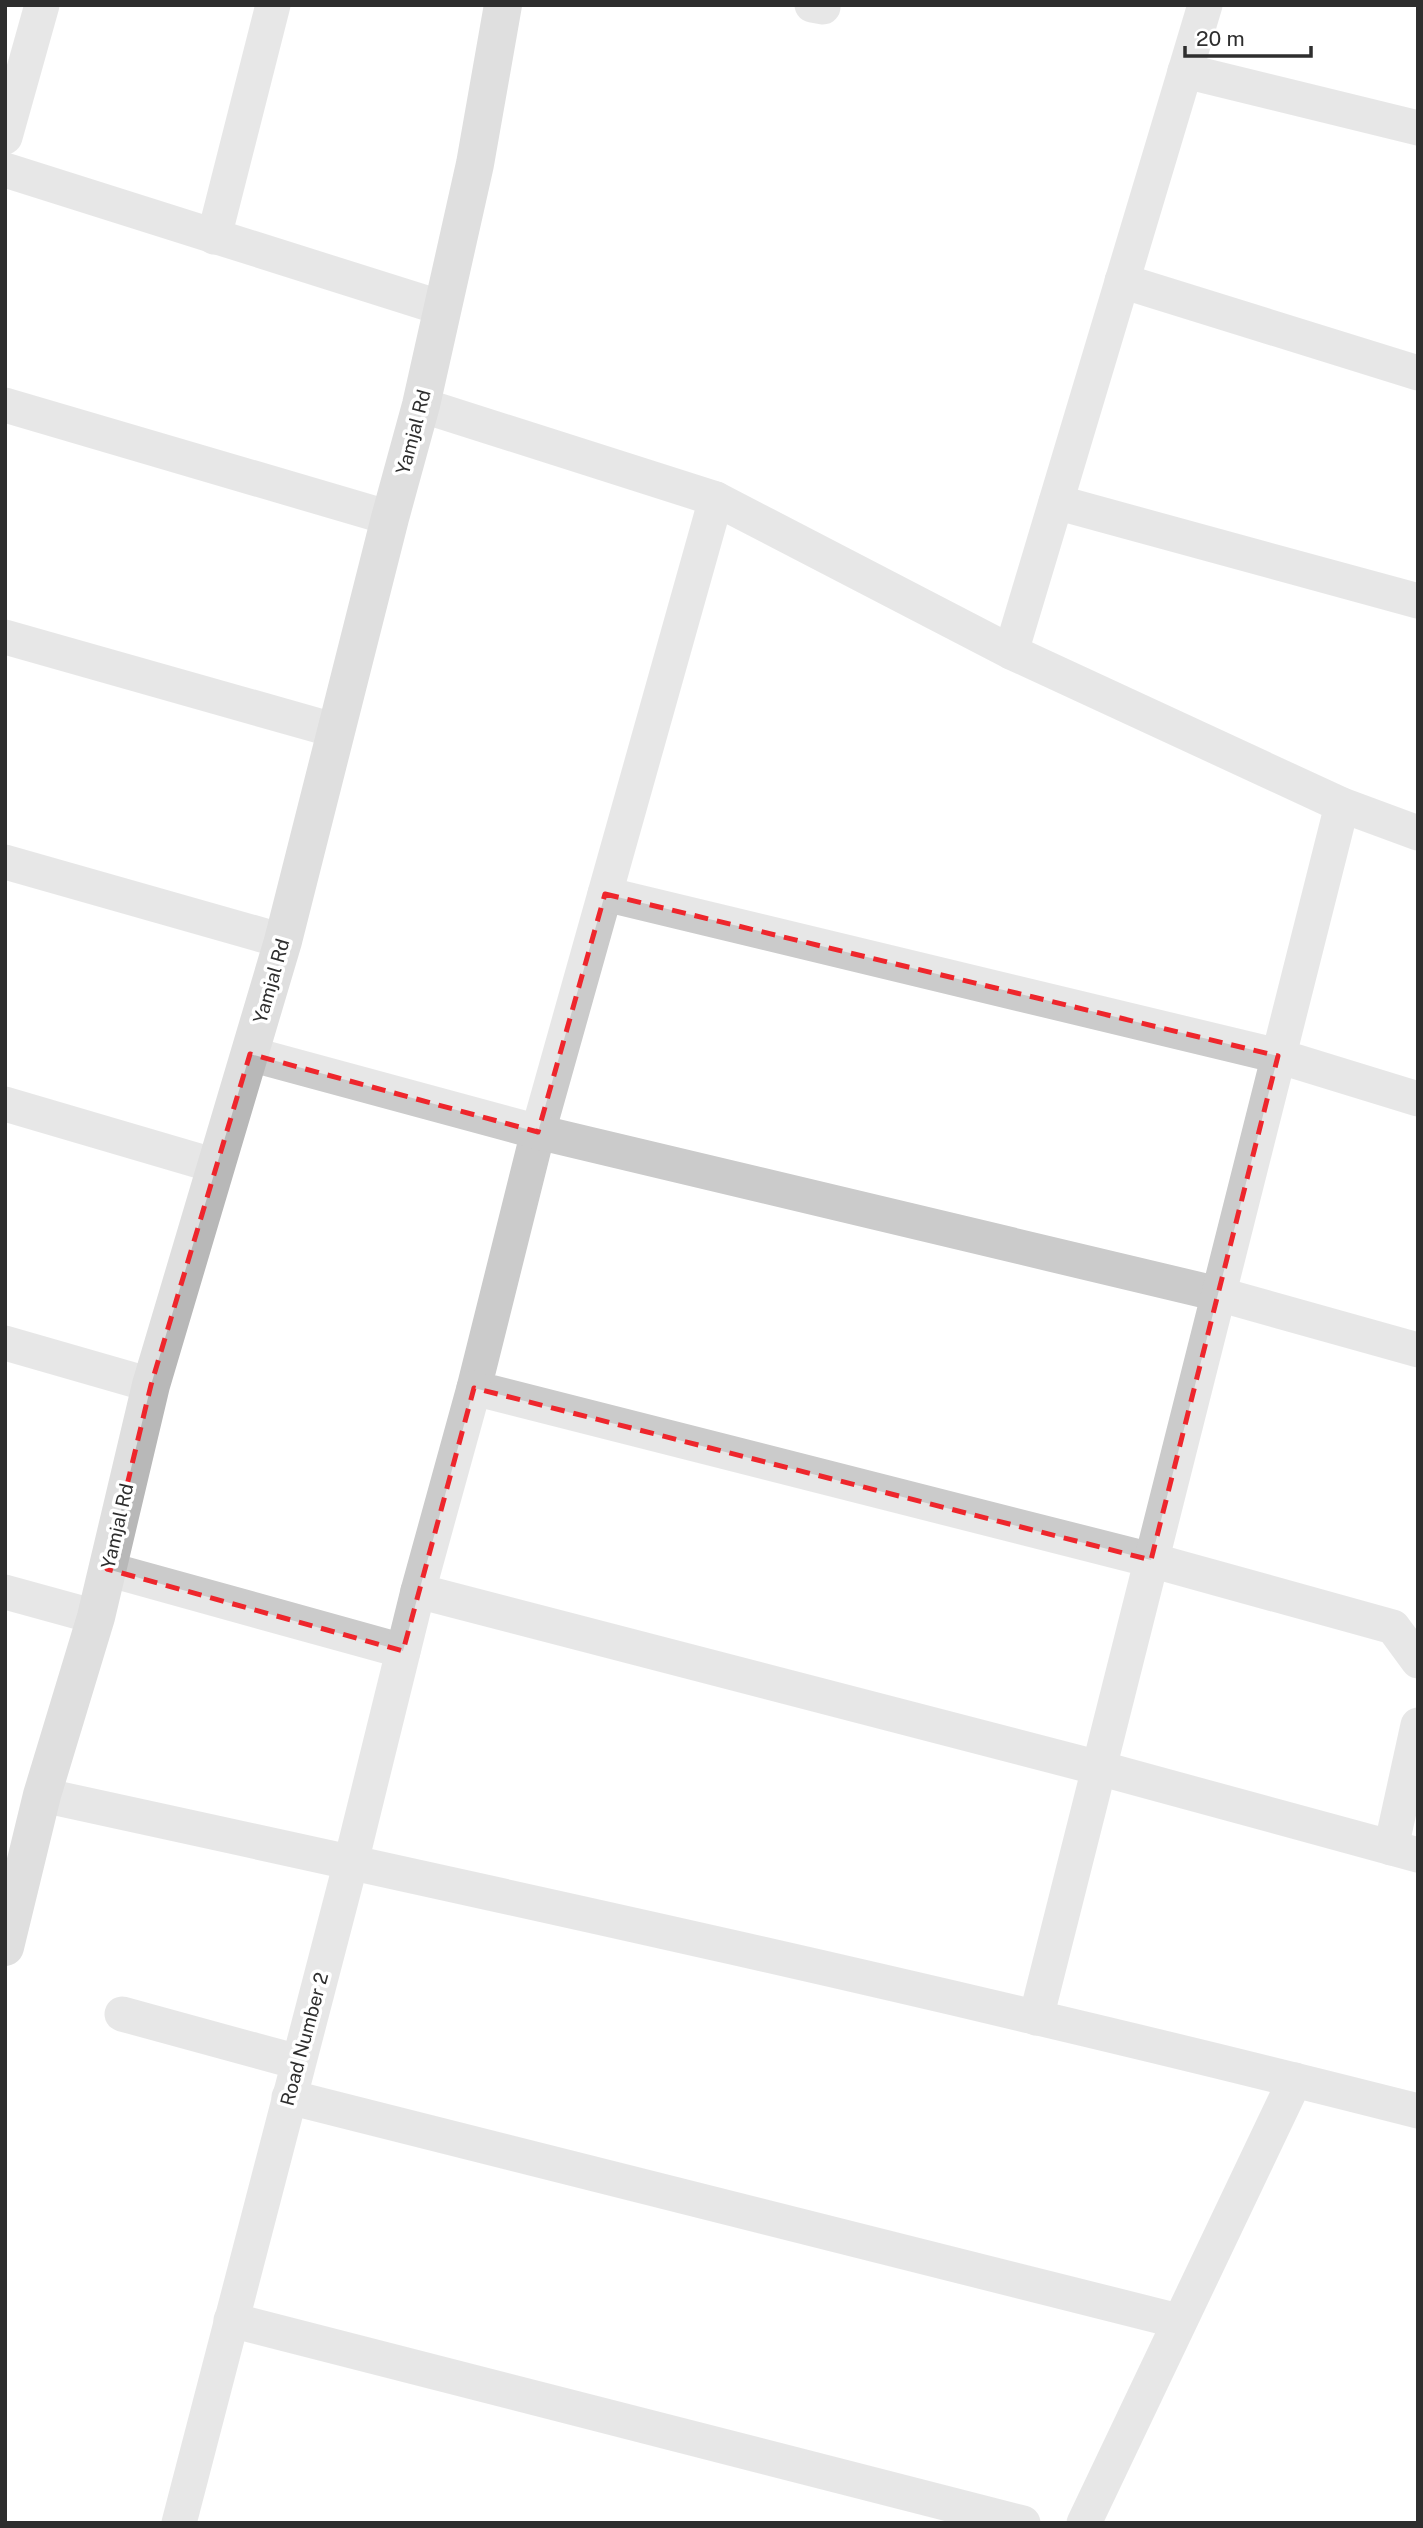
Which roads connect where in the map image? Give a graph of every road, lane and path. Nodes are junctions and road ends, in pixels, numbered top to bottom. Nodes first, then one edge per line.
1 (42, 5) edge
2 (273, 5) edge
3 (503, 5) edge
4 (1205, 5) edge
5 (1185, 71) junction
6 (1418, 128) edge
7 (5, 137) edge
8 (5, 170) edge
9 (214, 237) junction
10 (1122, 281) junction
11 (442, 308) junction
12 (1418, 373) edge
13 (5, 405) edge
14 (421, 405) junction
15 (716, 499) junction
16 (1056, 502) junction
17 (390, 518) junction
18 (1418, 601) edge
19 (5, 637) edge
20 (1011, 652) junction
21 (337, 731) junction
22 (1342, 805) junction
23 (1418, 833) edge
24 (5, 862) edge
25 (605, 894) junction
26 (284, 941) junction
27 (250, 1054) junction
28 (1278, 1056) junction
29 (1418, 1099) edge
30 (5, 1104) edge
31 (538, 1132) junction
32 (216, 1166) junction
33 (1218, 1294) junction
34 (5, 1343) edge
35 (1418, 1349) edge
36 (151, 1385) junction
37 (474, 1388) junction
38 (1151, 1560) junction
39 (107, 1569) junction
40 (418, 1591) junction
41 (5, 1592) edge
42 (96, 1617) junction
43 (403, 1651) junction
44 (1418, 1661) edge
45 (1418, 1725) edge
46 (1099, 1768) junction
47 (42, 1795) junction
48 (1404, 1852) edge
49 (16, 1855) edge
50 (351, 1862) junction
51 (5, 1948) edge
52 (122, 2014) dead end
53 (1036, 2018) junction
54 (298, 2062) junction
55 (1294, 2080) junction
56 (289, 2097) junction
57 (1418, 2111) edge
58 (231, 2320) junction
59 (1178, 2321) junction
60 (179, 2523) edge
61 (1023, 2523) edge
62 (1084, 2523) edge

1 - 7 street
2 - 9 street
3 - 11 main road, Yamjal Rd
4 - 5 street
5 - 6 street
5 - 10 street
8 - 9 street
9 - 11 street
10 - 12 street
10 - 16 street
11 - 14 main road, Yamjal Rd
13 - 17 street
14 - 15 street
14 - 17 main road, Yamjal Rd
15 - 20 street
15 - 25 street, Road Number 2
16 - 18 street
16 - 20 street
17 - 21 main road, Yamjal Rd
19 - 21 street
20 - 22 street
21 - 26 main road, Yamjal Rd
22 - 23 street
22 - 28 street
24 - 26 street
25 - 28 street
25 - 31 street, Road Number 2
26 - 27 main road, Yamjal Rd
27 - 31 street
27 - 32 main road, Yamjal Rd
28 - 29 street
28 - 33 street
30 - 32 street
31 - 33 street
31 - 37 street, Road Number 2
32 - 36 main road, Yamjal Rd
33 - 35 street
33 - 38 street
34 - 36 street
36 - 39 main road, Yamjal Rd
37 - 38 street
37 - 40 street, Road Number 2
38 - 44 street
38 - 46 street
39 - 42 main road, Yamjal Rd
39 - 43 street
40 - 43 street, Road Number 2
40 - 46 street
41 - 42 street
42 - 47 main road, Yamjal Rd
43 - 50 street, Road Number 2
45 - 48 street
46 - 48 street
46 - 53 street
47 - 49 main road, Yamjal Rd
47 - 50 street
49 - 51 main road, Yamjal Rd
50 - 53 street
50 - 54 street, Road Number 2
52 - 54 street
53 - 55 street
54 - 56 street, Road Number 2
55 - 57 street
55 - 59 street
56 - 58 street, Road Number 2
56 - 59 street
58 - 60 street, Road Number 2
58 - 61 street
59 - 62 street

